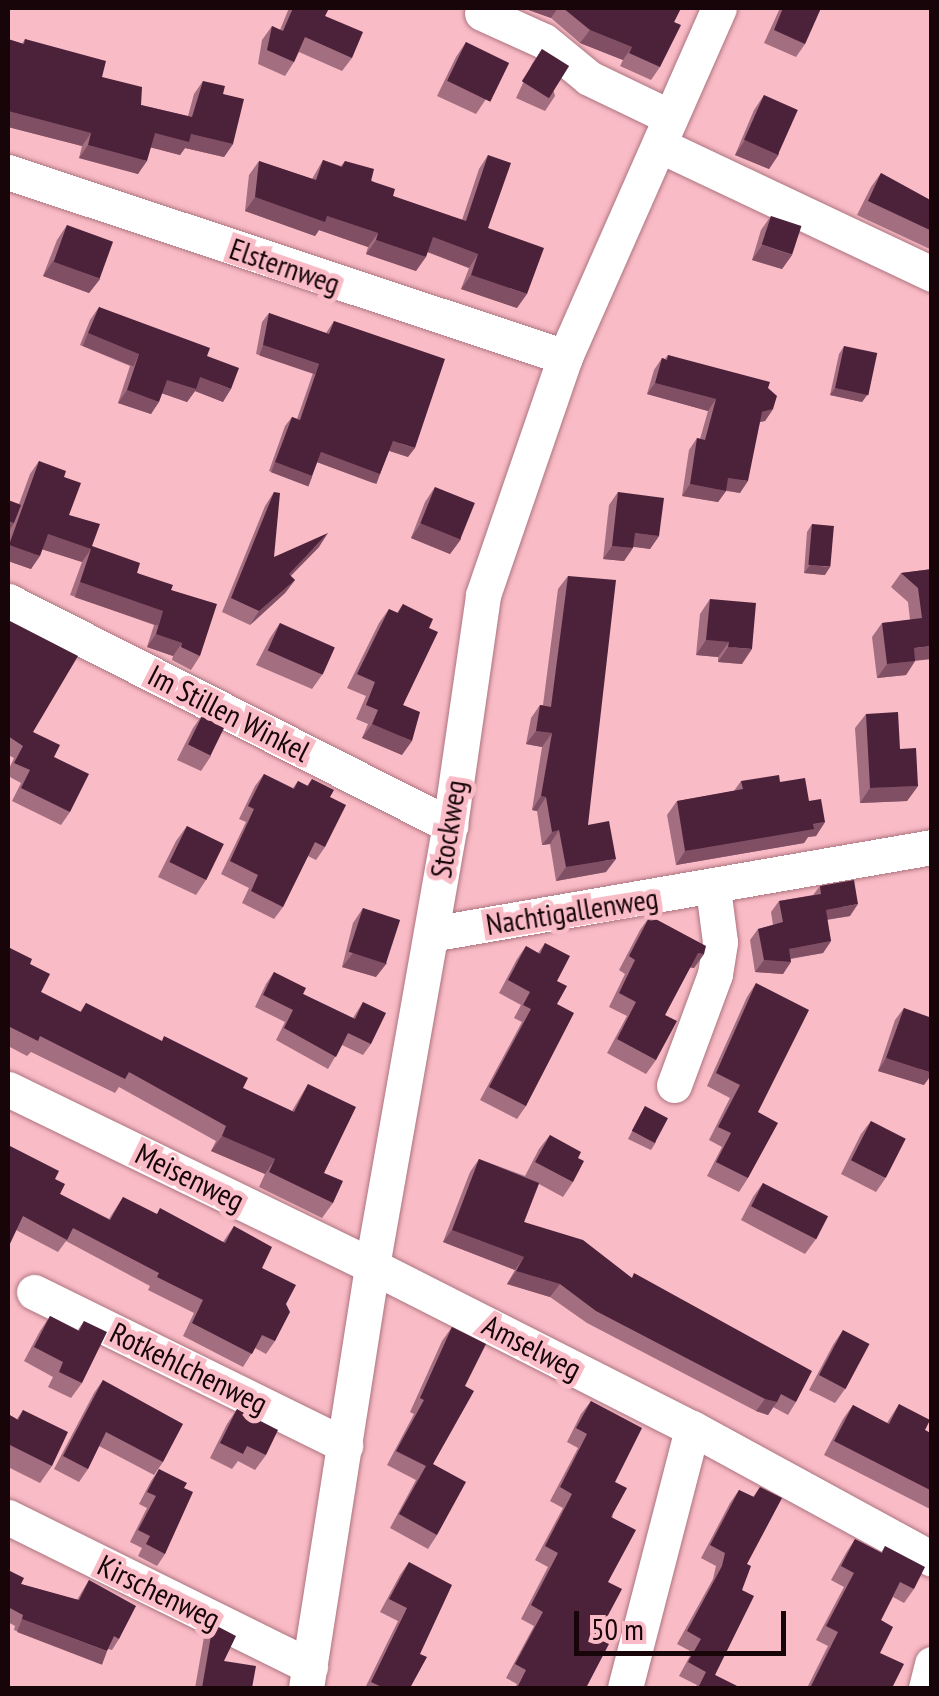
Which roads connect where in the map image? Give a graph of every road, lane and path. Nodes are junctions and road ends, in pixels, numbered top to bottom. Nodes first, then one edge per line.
1 (720, 8) edge
2 (482, 13) dead end
3 (664, 131) junction
4 (8, 172) edge
5 (932, 274) edge
6 (565, 356) junction
7 (8, 600) edge
8 (450, 826) junction
9 (932, 848) edge
10 (713, 888) junction
11 (431, 934) junction
12 (674, 1084) dead end
13 (8, 1089) edge
14 (372, 1266) junction
15 (34, 1292) dead end
16 (692, 1428) junction
17 (344, 1444) junction
18 (8, 1517) edge
19 (932, 1559) edge
20 (932, 1664) edge
21 (308, 1677) edge
22 (625, 1688) edge
23 (926, 1688) edge

1 - 3 street, Stockweg
2 - 3 street
3 - 5 street
3 - 6 street, Stockweg
4 - 6 street, Elsternweg
6 - 8 street, Stockweg
7 - 8 street, Im Stillen Winkel
8 - 11 street, Stockweg
9 - 10 street, Nachtigallenweg
10 - 11 street, Nachtigallenweg
10 - 12 street
11 - 14 street, Stockweg
13 - 14 street, Meisenweg
14 - 16 street, Amselweg
14 - 17 street, Stockweg
15 - 17 street, Rotkehlchenweg
16 - 19 street, Amselweg
16 - 22 street
17 - 21 street, Stockweg
18 - 21 street, Kirschenweg
20 - 23 street

